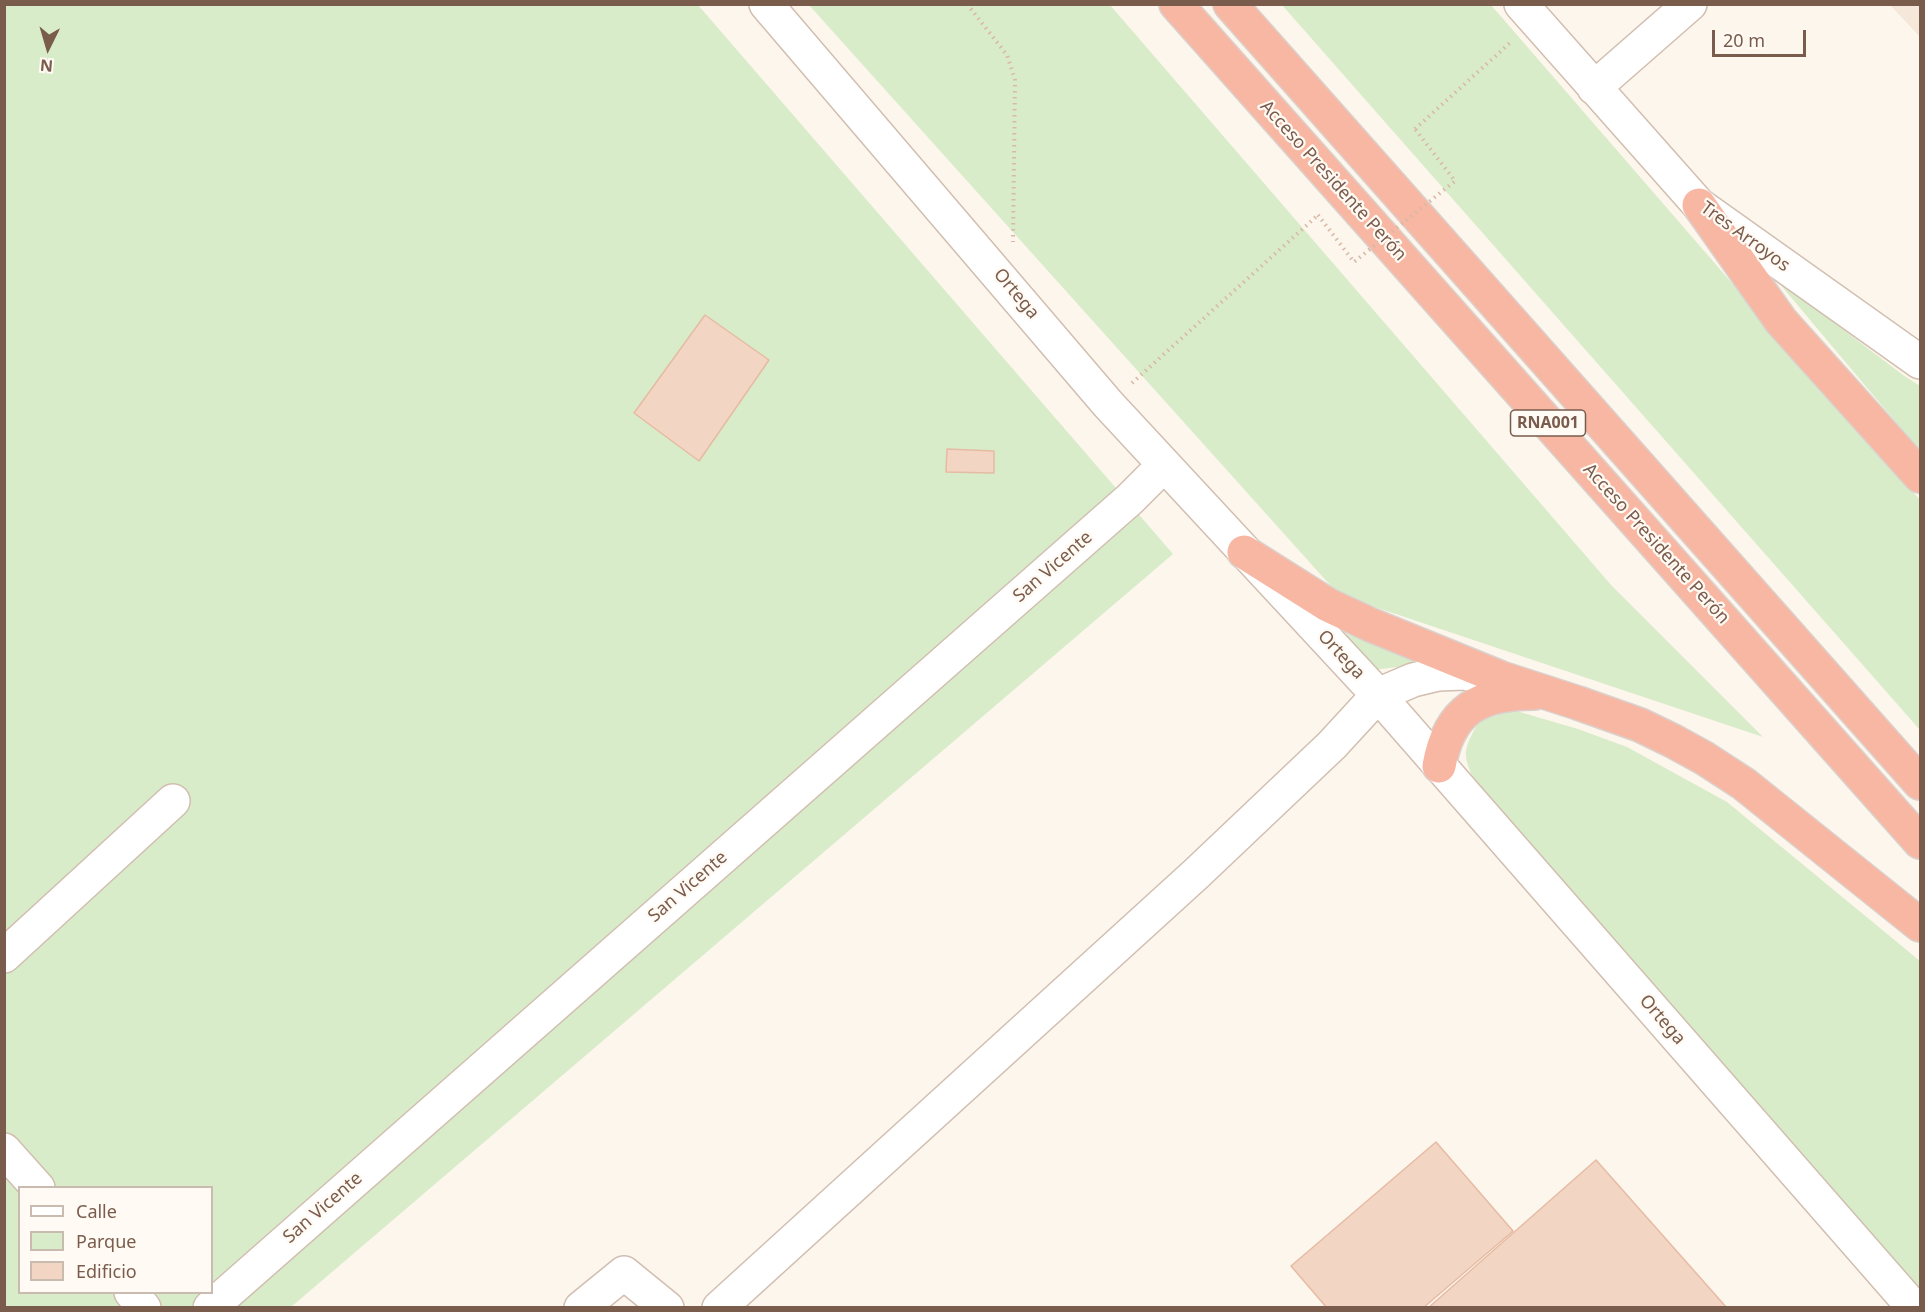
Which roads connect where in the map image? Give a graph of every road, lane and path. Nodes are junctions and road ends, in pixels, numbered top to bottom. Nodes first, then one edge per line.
1 (766, 4) edge
2 (967, 4) edge
3 (1176, 4) edge
4 (1230, 4) edge
5 (1690, 4) edge
6 (1528, 13) edge
7 (1594, 88) junction
8 (1699, 205) junction
9 (1013, 290) junction
10 (1920, 362) edge
11 (1108, 404) junction
12 (1164, 465) junction
13 (1920, 476) edge
14 (1244, 552) junction
15 (1501, 678) junction
16 (1545, 693) junction
17 (1378, 695) junction
18 (1439, 766) junction
19 (1920, 783) edge
20 (173, 801) dead end
21 (1920, 842) edge
22 (1920, 925) edge
23 (4, 956) edge
24 (4, 1150) edge
25 (36, 1186) edge
26 (132, 1294) edge
27 (144, 1308) edge
28 (210, 1308) edge
29 (581, 1308) edge
30 (666, 1308) edge
31 (719, 1308) edge
32 (1914, 1308) edge

1 - 9 street, Ortega
2 - 9 path
3 - 21 highway, Acceso Presidente Perón / RNA001
4 - 19 highway, RNA001
5 - 7 street
6 - 7 street, Tres Arroyos
6 - 11 path, bridge
7 - 8 street, Tres Arroyos
8 - 10 street, Tres Arroyos
8 - 13 highway
9 - 11 street, Ortega
11 - 12 street, Ortega
12 - 14 street, Ortega
12 - 28 street, San Vicente
14 - 15 highway
14 - 17 street, Ortega
15 - 16 highway
15 - 17 street
16 - 18 highway
16 - 22 highway
17 - 18 street, Ortega
17 - 31 street
18 - 32 street, Ortega
20 - 23 street
24 - 25 street
26 - 27 street
29 - 30 street

